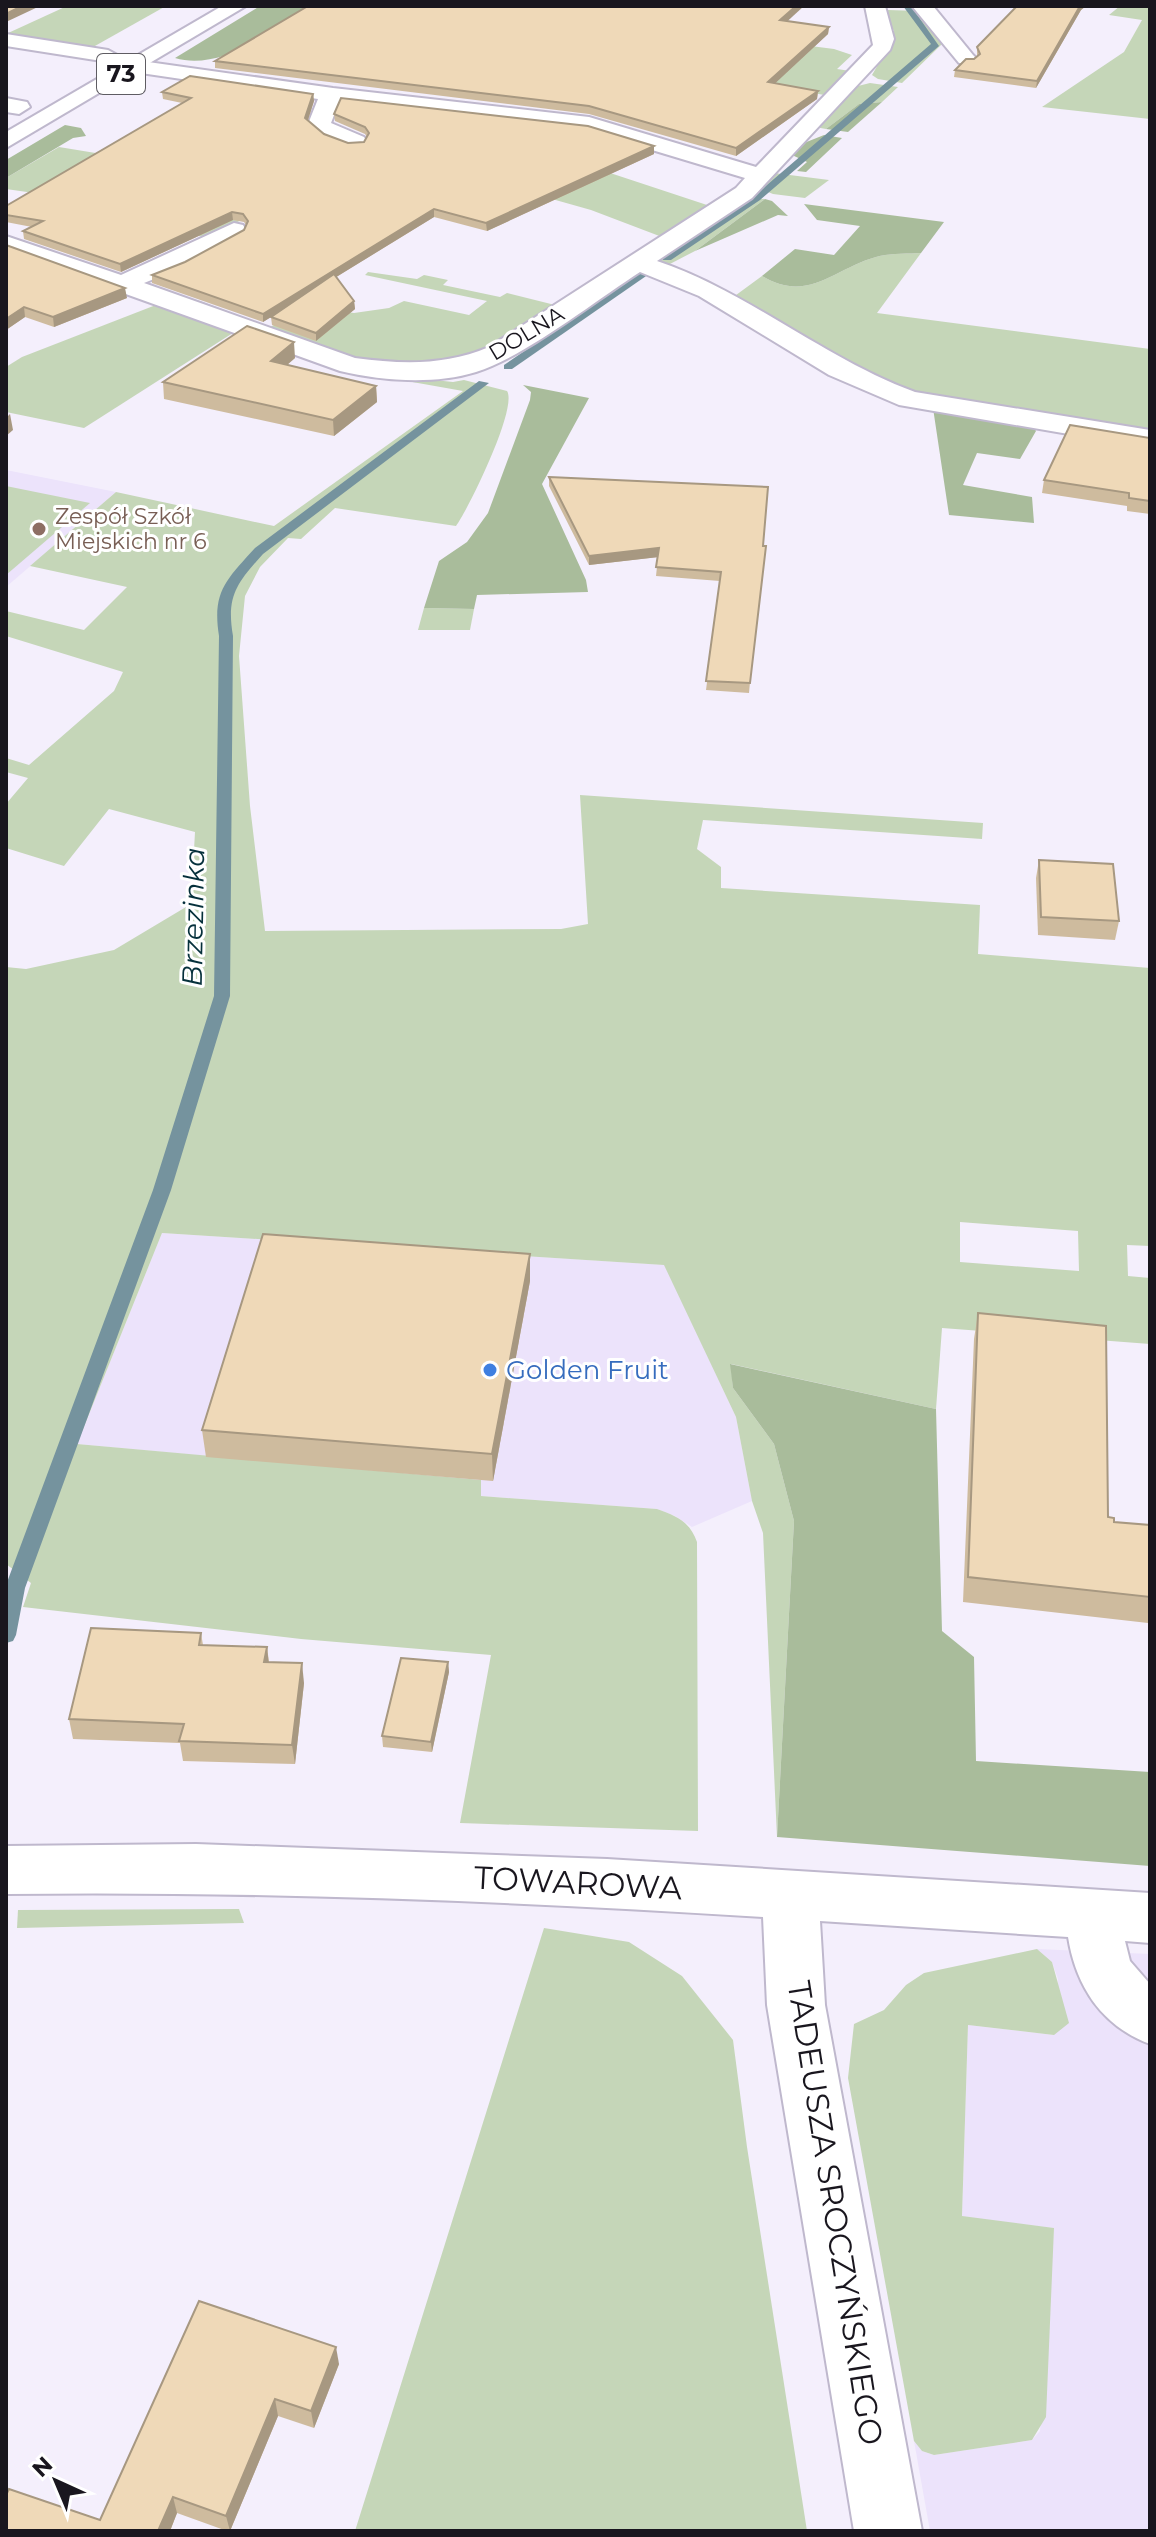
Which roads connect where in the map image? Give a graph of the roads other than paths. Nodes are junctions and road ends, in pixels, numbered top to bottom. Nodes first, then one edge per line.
1 (196, 6) edge
2 (236, 6) edge
3 (922, 6) edge
4 (878, 7) edge
5 (6, 40) edge
6 (108, 56) junction
7 (966, 59) edge
8 (134, 66) junction
9 (83, 71) dead end
10 (333, 95) junction
11 (6, 141) edge
12 (356, 142) edge
13 (763, 175) junction
14 (234, 230) dead end
15 (6, 243) edge
16 (637, 262) junction
17 (121, 284) junction
18 (1150, 439) edge
19 (6, 1870) edge
20 (790, 1893) junction
21 (1094, 1915) junction
22 (1150, 1918) edge
23 (1150, 2018) edge
24 (888, 2531) edge

1 - 6 street, 73
2 - 8 street, 73
3 - 7 street
4 - 13 street, DOLNA
5 - 6 street
6 - 9 street, 73
8 - 10 street
8 - 11 street, 73
10 - 12 street
10 - 13 street
13 - 16 street, DOLNA
14 - 17 street
15 - 17 street, DOLNA
16 - 17 street, DOLNA
16 - 18 street
19 - 20 street, TOWAROWA
20 - 21 street, TOWAROWA
20 - 24 street, TADEUSZA SROCZYŃSKIEGO
21 - 22 street, TOWAROWA
21 - 23 street

